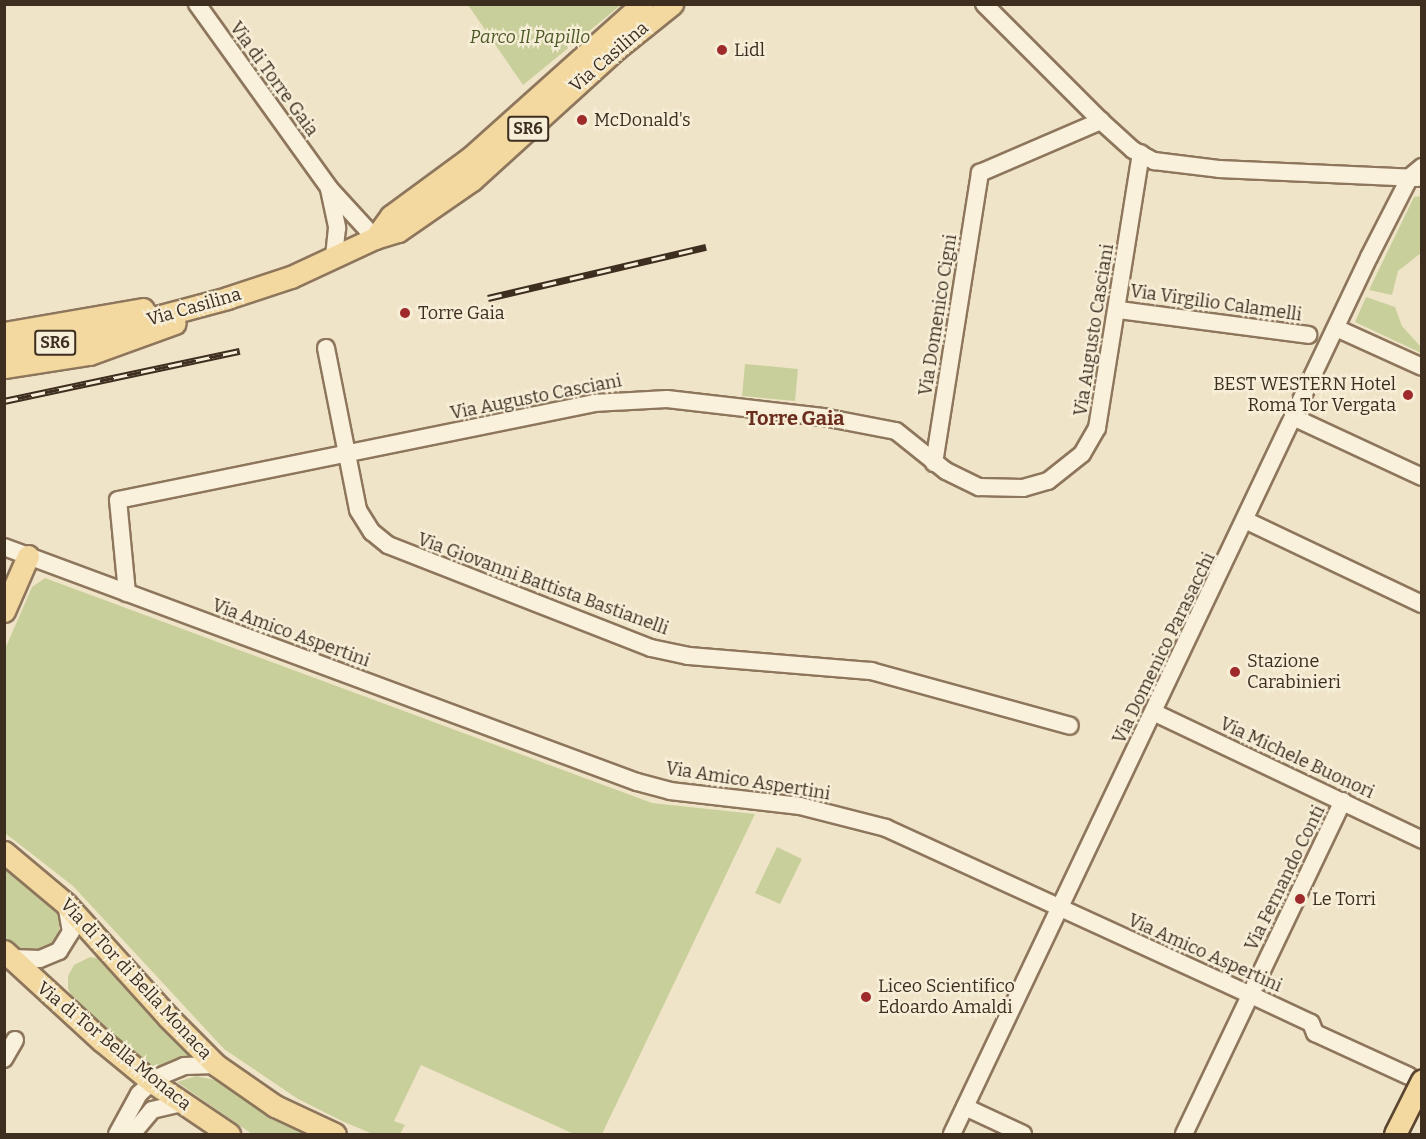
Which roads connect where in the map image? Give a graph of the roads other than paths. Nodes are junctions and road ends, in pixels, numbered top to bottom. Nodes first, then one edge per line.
1 (197, 4) edge
2 (642, 4) edge
3 (672, 4) edge
4 (984, 4) edge
5 (1101, 121) junction
6 (1141, 154) junction
7 (1418, 174) edge
8 (324, 182) junction
9 (375, 238) junction
10 (334, 257) junction
11 (227, 298) junction
12 (1119, 310) junction
13 (1336, 328) junction
14 (4, 333) edge
15 (1308, 335) dead end
16 (326, 348) dead end
17 (4, 350) edge
18 (4, 367) edge
19 (1421, 367) edge
20 (1295, 418) junction
21 (346, 455) junction
22 (934, 463) junction
23 (1422, 477) edge
24 (1247, 521) junction
25 (4, 547) edge
26 (28, 556) junction
27 (127, 593) junction
28 (1422, 604) edge
29 (4, 611) edge
30 (1155, 713) junction
31 (1070, 726) dead end
32 (1343, 801) junction
33 (1422, 840) edge
34 (4, 852) edge
35 (66, 904) junction
36 (1059, 909) junction
37 (8, 954) edge
38 (1251, 995) junction
39 (15, 1040) dead end
40 (4, 1059) edge
41 (216, 1065) junction
42 (1415, 1078) edge
43 (152, 1082) junction
44 (182, 1103) junction
45 (965, 1107) junction
46 (137, 1133) edge
47 (117, 1134) edge
48 (229, 1134) edge
49 (335, 1134) edge
50 (952, 1134) edge
51 (1023, 1134) edge
52 (1184, 1134) edge
53 (1395, 1134) edge

1 - 8 street, Via di Torre Gaia
2 - 9 main road, Via Casilina / SR6
3 - 9 main road, Via Casilina / SR6
4 - 5 street
5 - 6 street
5 - 22 street, Via Domenico Cigni
6 - 7 street
6 - 12 street, Via Augusto Casciani
7 - 13 street, Via Domenico Parasacchi
8 - 9 street, Via di Torre Gaia
8 - 10 street
9 - 10 main road, Via Casilina / SR6
10 - 11 main road, Via Casilina / SR6
11 - 14 main road
11 - 17 main road, Via Casilina / SR6
11 - 18 main road
12 - 15 street, Via Virgilio Calamelli
12 - 22 street, Via Augusto Casciani
13 - 19 street
13 - 20 street, Via Domenico Parasacchi
16 - 21 street, Via Giovanni Battista Bastianelli
20 - 23 street
20 - 24 street, Via Domenico Parasacchi
21 - 22 street, Via Augusto Casciani
21 - 27 street, Via Augusto Casciani
21 - 31 street, Via Giovanni Battista Bastianelli
24 - 28 street
24 - 30 street, Via Domenico Parasacchi
25 - 26 street, Via Amico Aspertini
26 - 27 street, Via Amico Aspertini
26 - 29 main road
27 - 36 street, Via Amico Aspertini
30 - 32 street, Via Michele Buonori
30 - 36 street, Via Domenico Parasacchi
32 - 33 street, Via Michele Buonori
32 - 38 street, Via Fernando Conti
34 - 35 main road, Via di Tor di Bella Monaca
35 - 37 street
35 - 41 main road, Via di Tor di Bella Monaca
36 - 38 street, Via Amico Aspertini
36 - 45 street, Via Domenico Parasacchi
37 - 43 main road, Via di Tor Bella Monaca
38 - 42 street, Via Amico Aspertini
38 - 52 street, Via Fernando Conti
39 - 40 street
41 - 43 street
41 - 49 main road, Via di Tor di Bella Monaca
42 - 53 main road, bridge
43 - 44 main road, Via di Tor Bella Monaca
43 - 47 street
44 - 46 street
44 - 48 main road, Via di Tor Bella Monaca
45 - 50 street, Via Domenico Parasacchi
45 - 51 street

